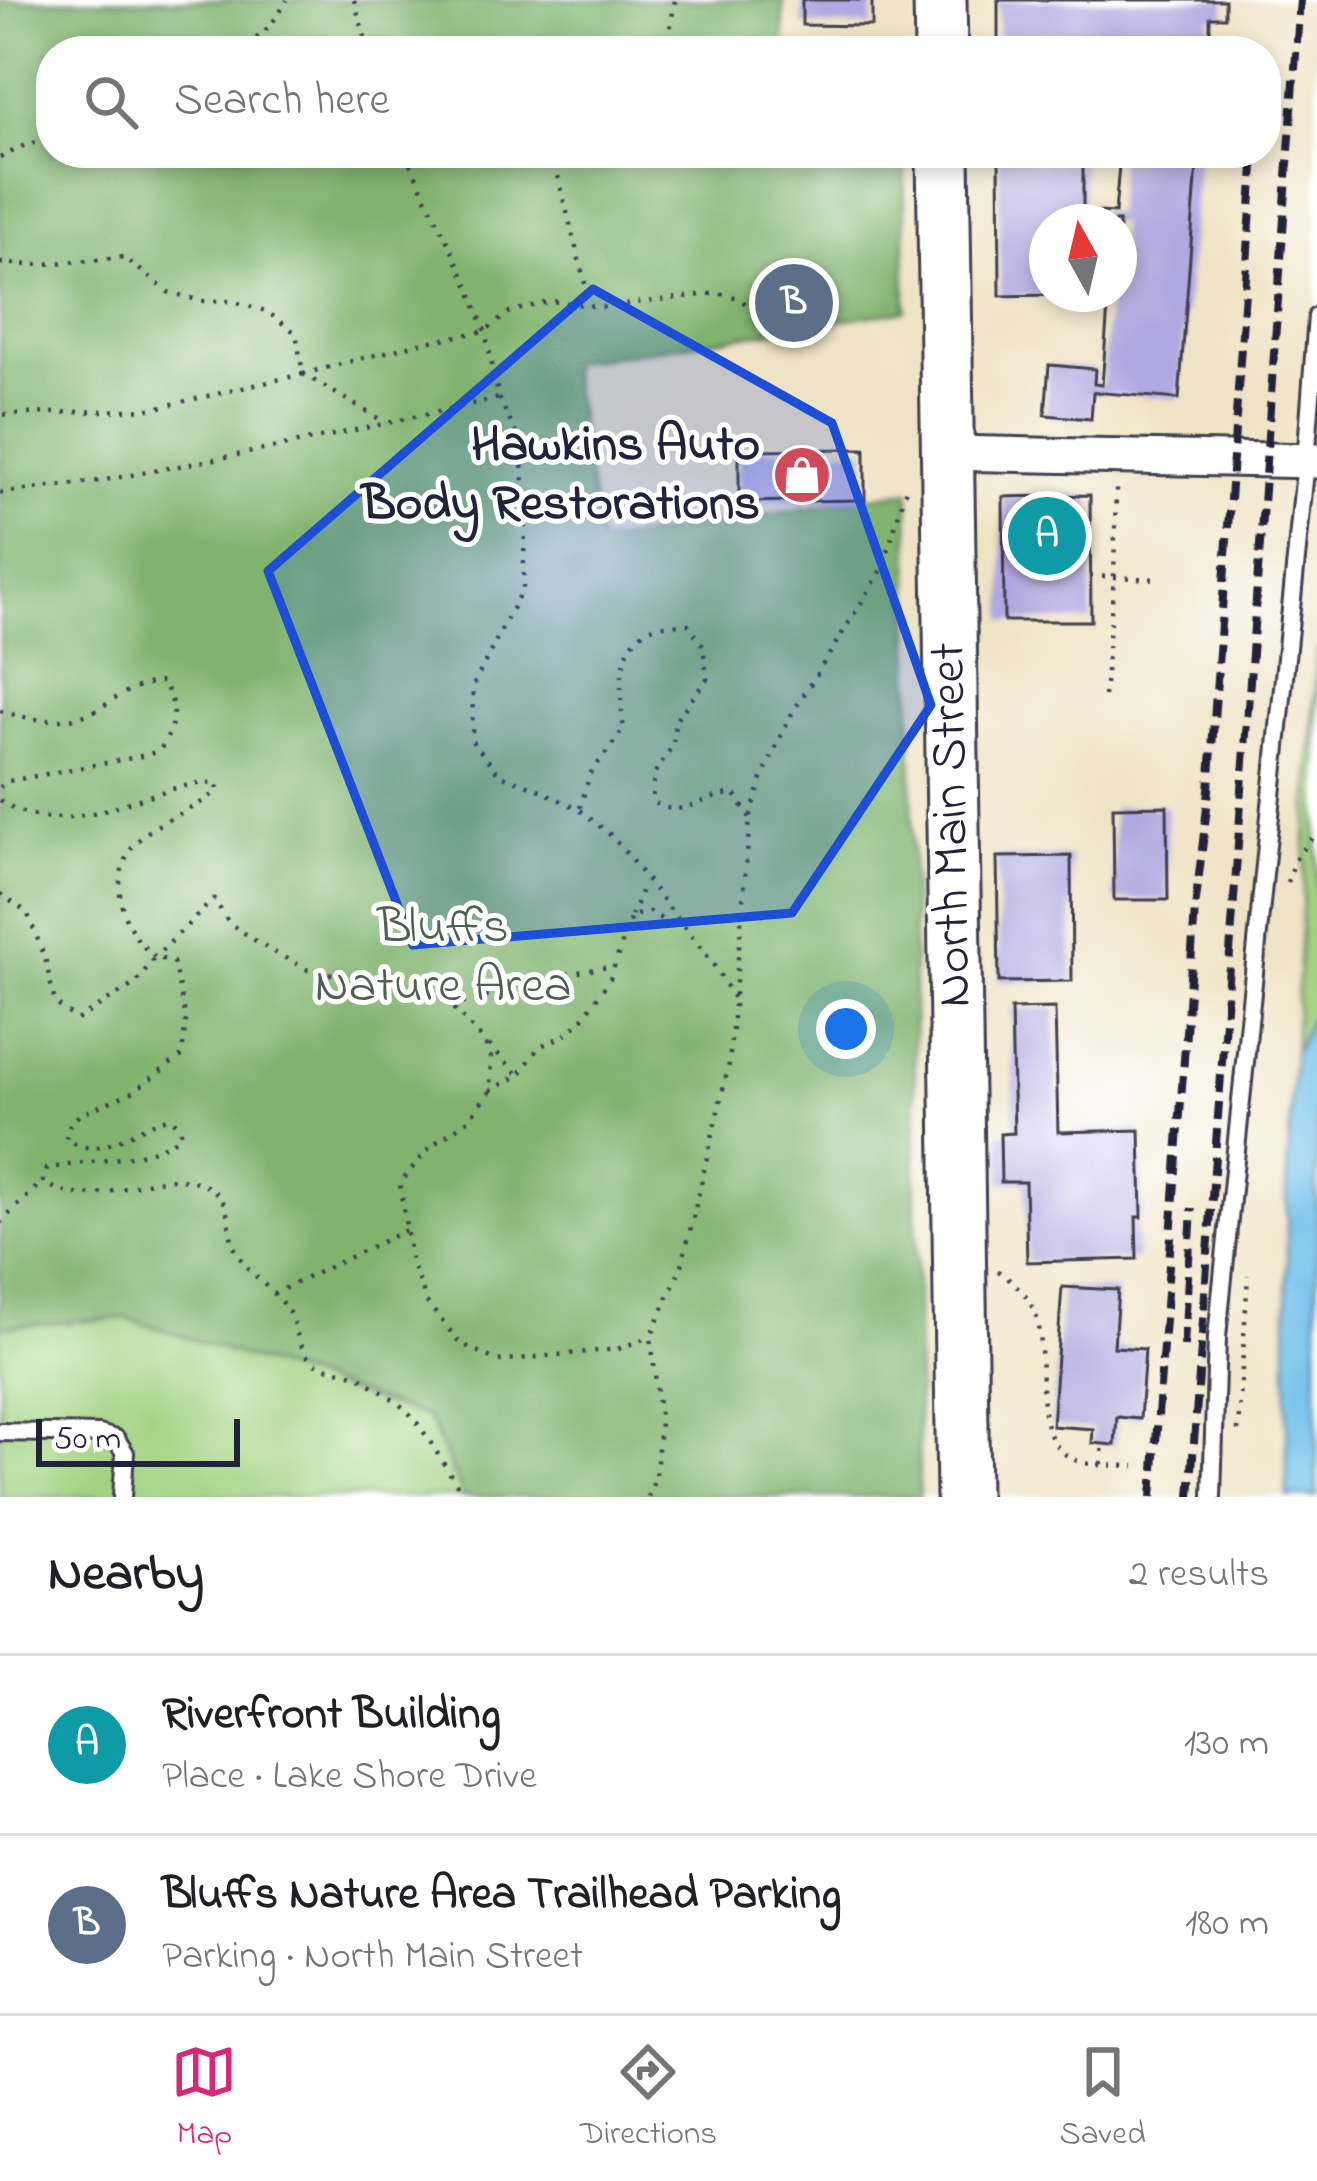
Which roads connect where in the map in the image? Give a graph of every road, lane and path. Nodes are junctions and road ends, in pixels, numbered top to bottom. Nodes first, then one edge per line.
1 (287, 0) edge
2 (354, 0) edge
3 (675, 0) edge
4 (940, 0) edge
5 (257, 36) edge
6 (364, 36) edge
7 (669, 36) edge
8 (941, 36) edge
9 (36, 143) edge
10 (0, 158) edge
11 (412, 168) edge
12 (556, 168) edge
13 (943, 168) edge
14 (0, 262) edge
15 (590, 303) junction
16 (749, 307) dead end
17 (1317, 316) edge
18 (485, 331) junction
19 (303, 374) junction
20 (499, 398) junction
21 (0, 415) edge
22 (389, 425) junction
23 (949, 454) junction
24 (1312, 461) edge
25 (1116, 471) dead end
26 (0, 494) edge
27 (1090, 576) dead end
28 (1114, 578) junction
29 (1157, 579) dead end
30 (1104, 696) dead end
31 (0, 711) edge
32 (0, 788) edge
33 (0, 800) edge
34 (580, 810) junction
35 (750, 818) junction
36 (645, 882) junction
37 (0, 894) edge
38 (631, 916) junction
39 (684, 932) junction
40 (155, 956) junction
41 (614, 966) junction
42 (446, 1000) junction
43 (734, 1000) junction
44 (474, 1031) junction
45 (519, 1075) junction
46 (490, 1091) junction
47 (43, 1181) junction
48 (0, 1223) edge
49 (408, 1229) junction
50 (998, 1271) dead end
51 (273, 1294) junction
52 (651, 1336) junction
53 (0, 1432) edge
54 (1102, 1444) dead end
55 (1101, 1463) junction
56 (1135, 1466) dead end
57 (122, 1497) edge
58 (465, 1497) edge
59 (648, 1497) edge
60 (963, 1497) edge
61 (1212, 1497) edge

1 - 5 path
2 - 6 path
3 - 7 path
4 - 8 main road
9 - 10 path
11 - 18 path
12 - 15 path
13 - 23 main road, North Main Street
14 - 19 path
15 - 16 path
15 - 18 path
17 - 24 lane
18 - 19 path
18 - 20 path
19 - 21 path
19 - 22 path
20 - 22 path
20 - 34 path
22 - 26 path
23 - 24 street
23 - 35 path
23 - 60 main road, North Main Street
24 - 61 lane
25 - 28 path
27 - 28 path
28 - 29 path
28 - 30 path
31 - 32 path
33 - 40 path
34 - 35 path
34 - 36 path
35 - 43 path
36 - 38 path
36 - 39 path
37 - 40 path
38 - 39 path
38 - 41 path
39 - 43 path
40 - 42 path
40 - 47 path
41 - 42 path
41 - 45 path
42 - 44 path
43 - 52 path
44 - 45 path
44 - 46 path
45 - 46 path
46 - 49 path
47 - 48 path
47 - 51 path
49 - 51 path
49 - 52 path
50 - 55 path
51 - 58 path
52 - 59 path
53 - 57 lane
54 - 55 path
55 - 56 path

